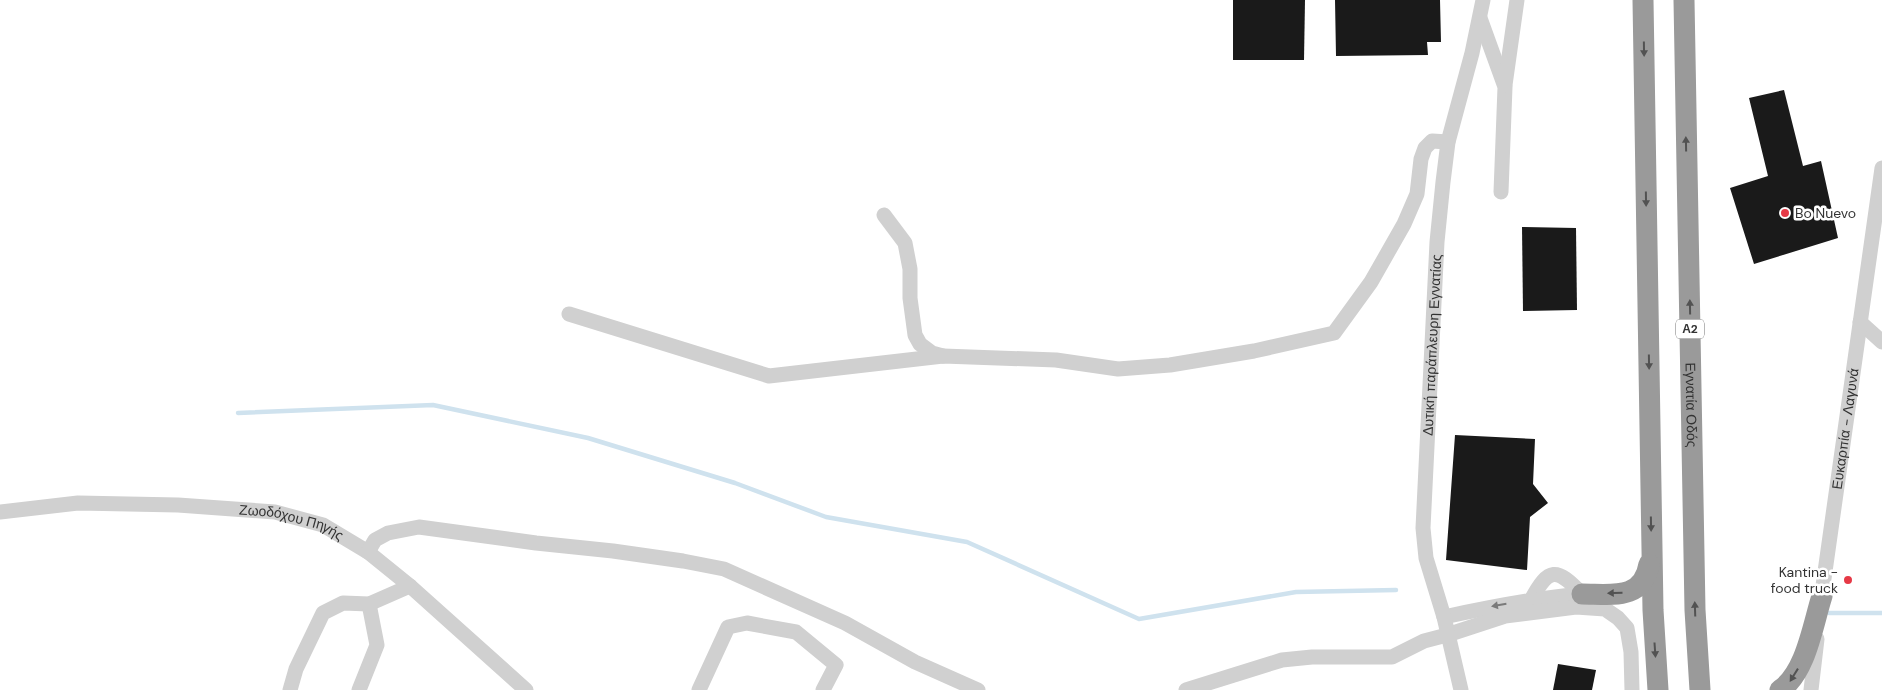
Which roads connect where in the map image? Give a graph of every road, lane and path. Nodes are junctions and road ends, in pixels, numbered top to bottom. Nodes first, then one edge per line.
1 (1483, 0) edge
2 (1517, 0) edge
3 (1643, 0) edge
4 (1684, 0) edge
5 (1480, 16) junction
6 (1505, 87) junction
7 (1448, 142) junction
8 (1882, 168) edge
9 (1500, 192) dead end
10 (884, 215) dead end
11 (570, 314) dead end
12 (1860, 322) junction
13 (1882, 342) edge
14 (943, 356) junction
15 (0, 512) edge
16 (1652, 549) junction
17 (368, 552) junction
18 (410, 586) junction
19 (1582, 594) junction
20 (1822, 596) junction
21 (1531, 600) junction
22 (369, 604) junction
23 (1444, 617) junction
24 (1447, 636) junction
25 (1698, 658) junction
26 (290, 690) edge
27 (359, 690) edge
28 (526, 690) edge
29 (699, 690) edge
30 (823, 690) edge
31 (978, 690) edge
32 (1186, 690) edge
33 (1461, 690) edge
34 (1632, 690) edge
35 (1658, 690) edge
36 (1700, 690) edge
37 (1715, 690) edge
38 (1780, 690) edge
39 (1811, 690) edge

1 - 5 street, Δυτική παράπλευρη Εγνατίας
2 - 6 street
3 -> 16 highway
25 -> 4 highway, Εγνατία Οδός / Α2
5 - 6 street
5 - 7 street, Δυτική παράπλευρη Εγνατίας
6 - 9 street
7 - 14 street
7 - 23 street, Δυτική παράπλευρη Εγνατίας
8 - 12 street, Ευκαρπία - Λαγυνά
10 - 14 street
11 - 14 street
12 - 13 street
12 - 20 street, Ευκαρπία - Λαγυνά
15 - 17 street, Ζωοδόχου Πηγής
16 -> 19 highway
16 -> 35 highway
17 - 18 street, Ζωοδόχου Πηγής
17 - 31 street
18 - 22 street
18 - 28 street, Ζωοδόχου Πηγής
19 - 21 street
19 - 21 street
20 -> 38 highway
20 - 39 street, Ευκαρπία - Λαγυνά
21 -> 23 street
22 - 26 street
22 - 27 street
23 - 24 street, Δυτική παράπλευρη Εγνατίας
24 - 32 street
24 - 33 street, Δυτική παράπλευρη Εγνατίας
24 - 34 street
25 - 36 highway, Εγνατία Οδός / Α2
25 - 37 highway
29 - 30 street

